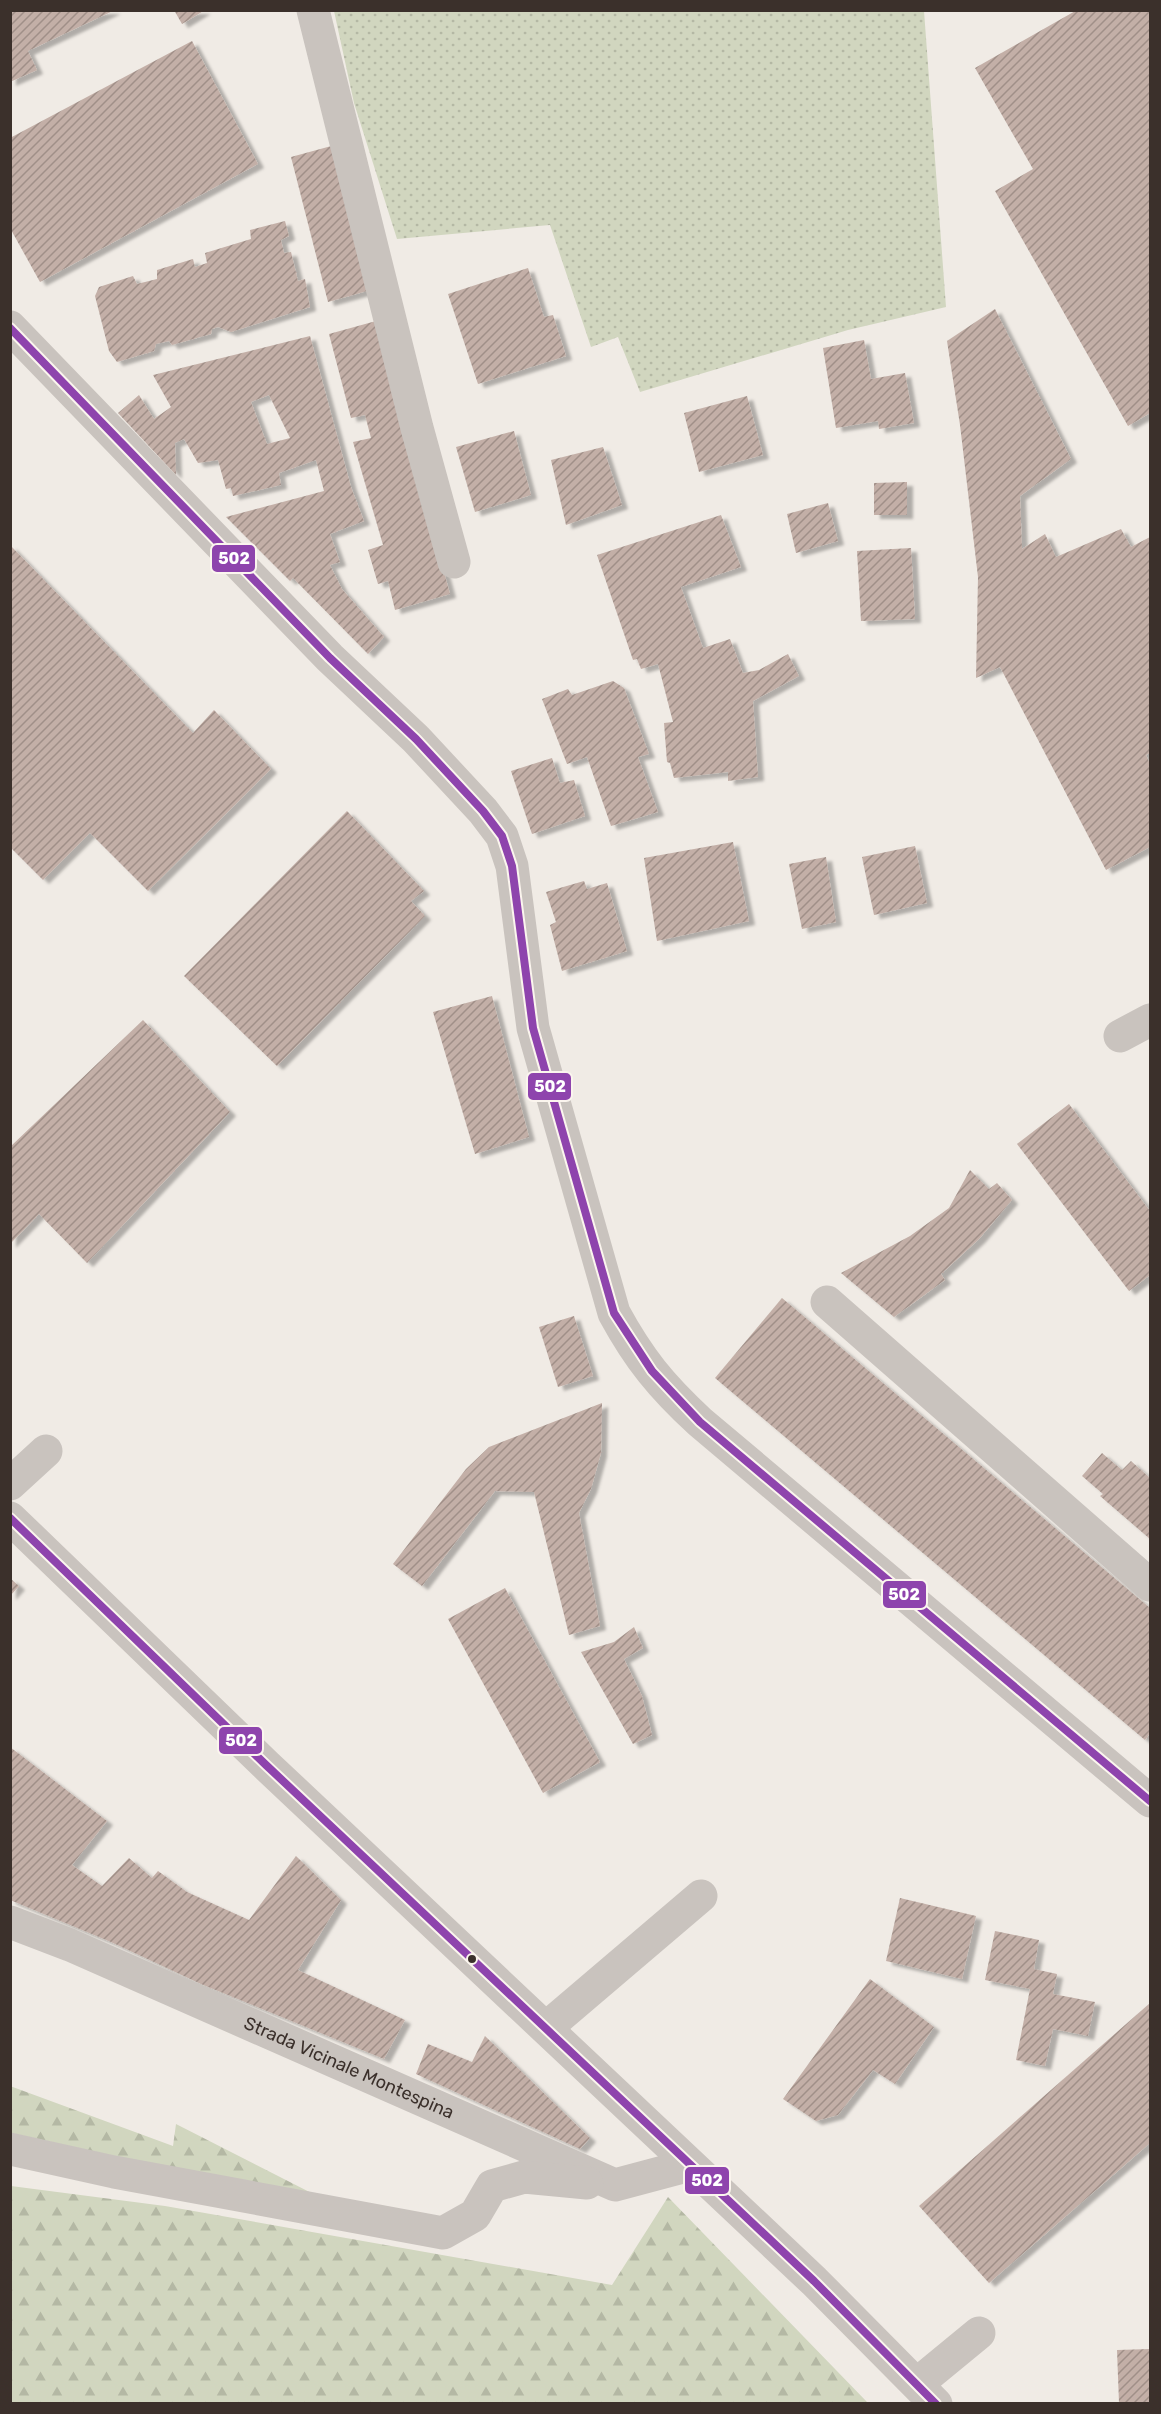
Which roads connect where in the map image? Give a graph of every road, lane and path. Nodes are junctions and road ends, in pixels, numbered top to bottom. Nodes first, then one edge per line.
1 (313, 10) edge
2 (10, 327) edge
3 (454, 562) dead end
4 (1150, 1020) edge
5 (1120, 1036) dead end
6 (827, 1302) dead end
7 (46, 1451) dead end
8 (10, 1484) edge
9 (10, 1518) edge
10 (1150, 1585) edge
11 (1150, 1801) edge
12 (700, 1896) dead end
13 (10, 1922) edge
14 (546, 2028) junction
15 (10, 2149) edge
16 (690, 2165) junction
17 (615, 2185) junction
18 (979, 2333) dead end
19 (927, 2394) edge

1 - 3 street
2 - 11 street
4 - 5 street
6 - 10 street
7 - 8 street
9 - 14 street
12 - 14 street
13 - 17 street, Strada Vicinale Montespina
14 - 16 street
15 - 17 street
16 - 17 street
16 - 19 street
18 - 19 street

